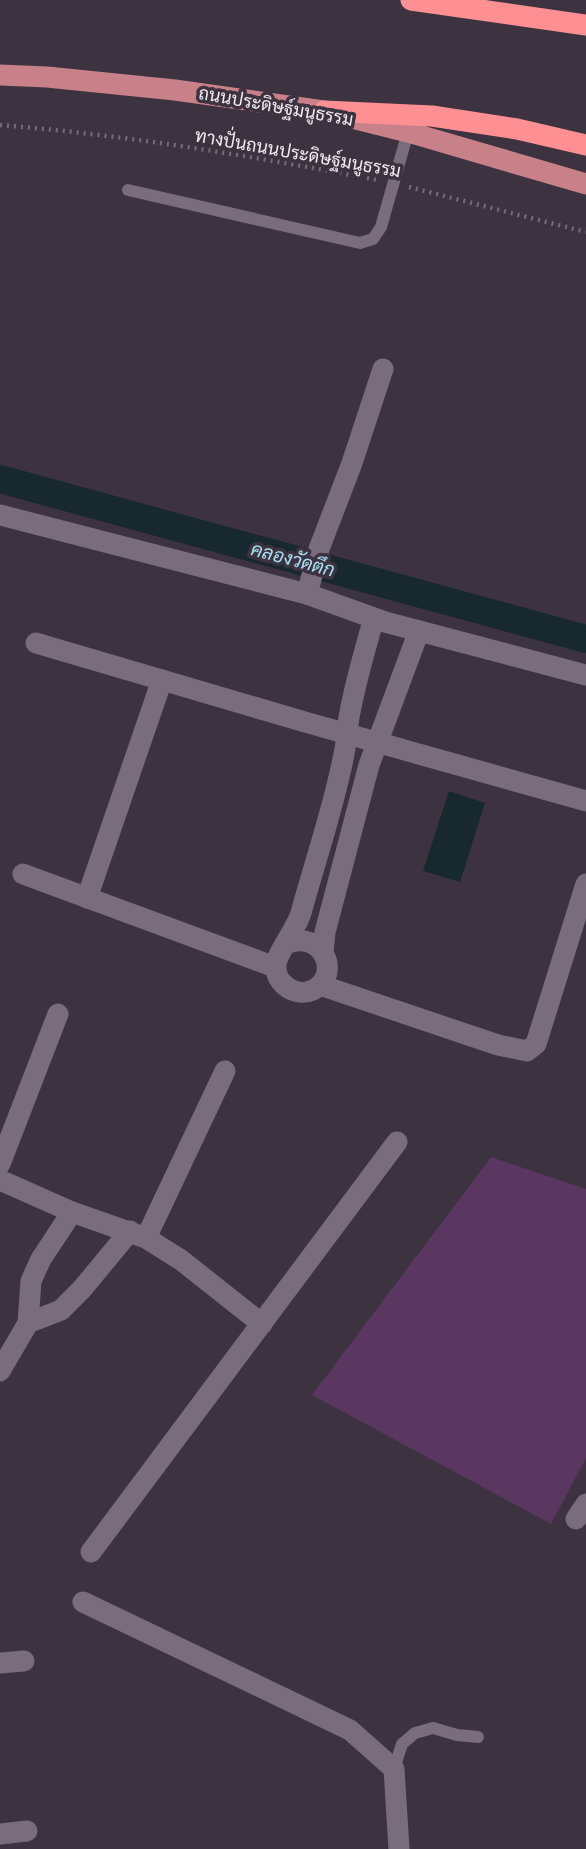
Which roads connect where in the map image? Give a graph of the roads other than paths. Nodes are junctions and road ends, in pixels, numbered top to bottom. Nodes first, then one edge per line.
1 (411, 0) edge
2 (586, 25) edge
3 (0, 75) edge
4 (324, 111) junction
5 (408, 132) junction
6 (586, 145) edge
7 (586, 184) edge
8 (128, 190) dead end
9 (383, 369) dead end
10 (0, 515) edge
11 (309, 584) junction
12 (374, 618) junction
13 (419, 631) junction
14 (36, 643) dead end
15 (586, 675) edge
16 (162, 680) junction
17 (347, 734) junction
18 (378, 743) junction
19 (586, 801) edge
20 (23, 874) dead end
21 (586, 884) edge
22 (87, 898) junction
23 (286, 944) junction
24 (323, 953) junction
25 (275, 967) junction
26 (320, 985) junction
27 (58, 1014) dead end
28 (225, 1071) dead end
29 (397, 1142) dead end
30 (0, 1164) edge
31 (0, 1180) edge
32 (72, 1212) junction
33 (138, 1234) junction
34 (28, 1323) junction
35 (262, 1324) junction
36 (0, 1371) edge
37 (91, 1552) dead end
38 (83, 1602) dead end
39 (24, 1661) dead end
40 (0, 1663) edge
41 (478, 1737) dead end
42 (394, 1769) junction
43 (27, 1832) dead end
44 (0, 1834) edge
45 (399, 1849) edge

1 - 2 highway
3 - 4 main road, ถนนประดิษฐ์มนูธรรม
4 - 5 main road, ถนนประดิษฐ์มนูธรรม
4 - 6 highway
5 - 7 main road, ถนนประดิษฐ์มนูธรรม
5 - 8 lane
9 - 11 street
10 - 11 street
11 - 12 street
12 - 13 street
12 - 17 street
13 - 15 street
13 - 18 street
14 - 16 street
16 - 17 street
16 - 22 street
17 - 18 street
17 - 23 street
18 - 19 street
18 - 24 street
20 - 22 street
21 - 26 street
22 - 25 street
23 - 24 street
23 - 25 street
24 - 26 street
25 - 26 street
27 - 30 street
28 - 33 street
29 - 35 street
31 - 32 street
32 - 33 street
32 - 34 street
33 - 34 street
33 - 35 street
34 - 36 street
35 - 37 street
38 - 42 street
39 - 40 street
41 - 42 lane
42 - 45 street
43 - 44 street

